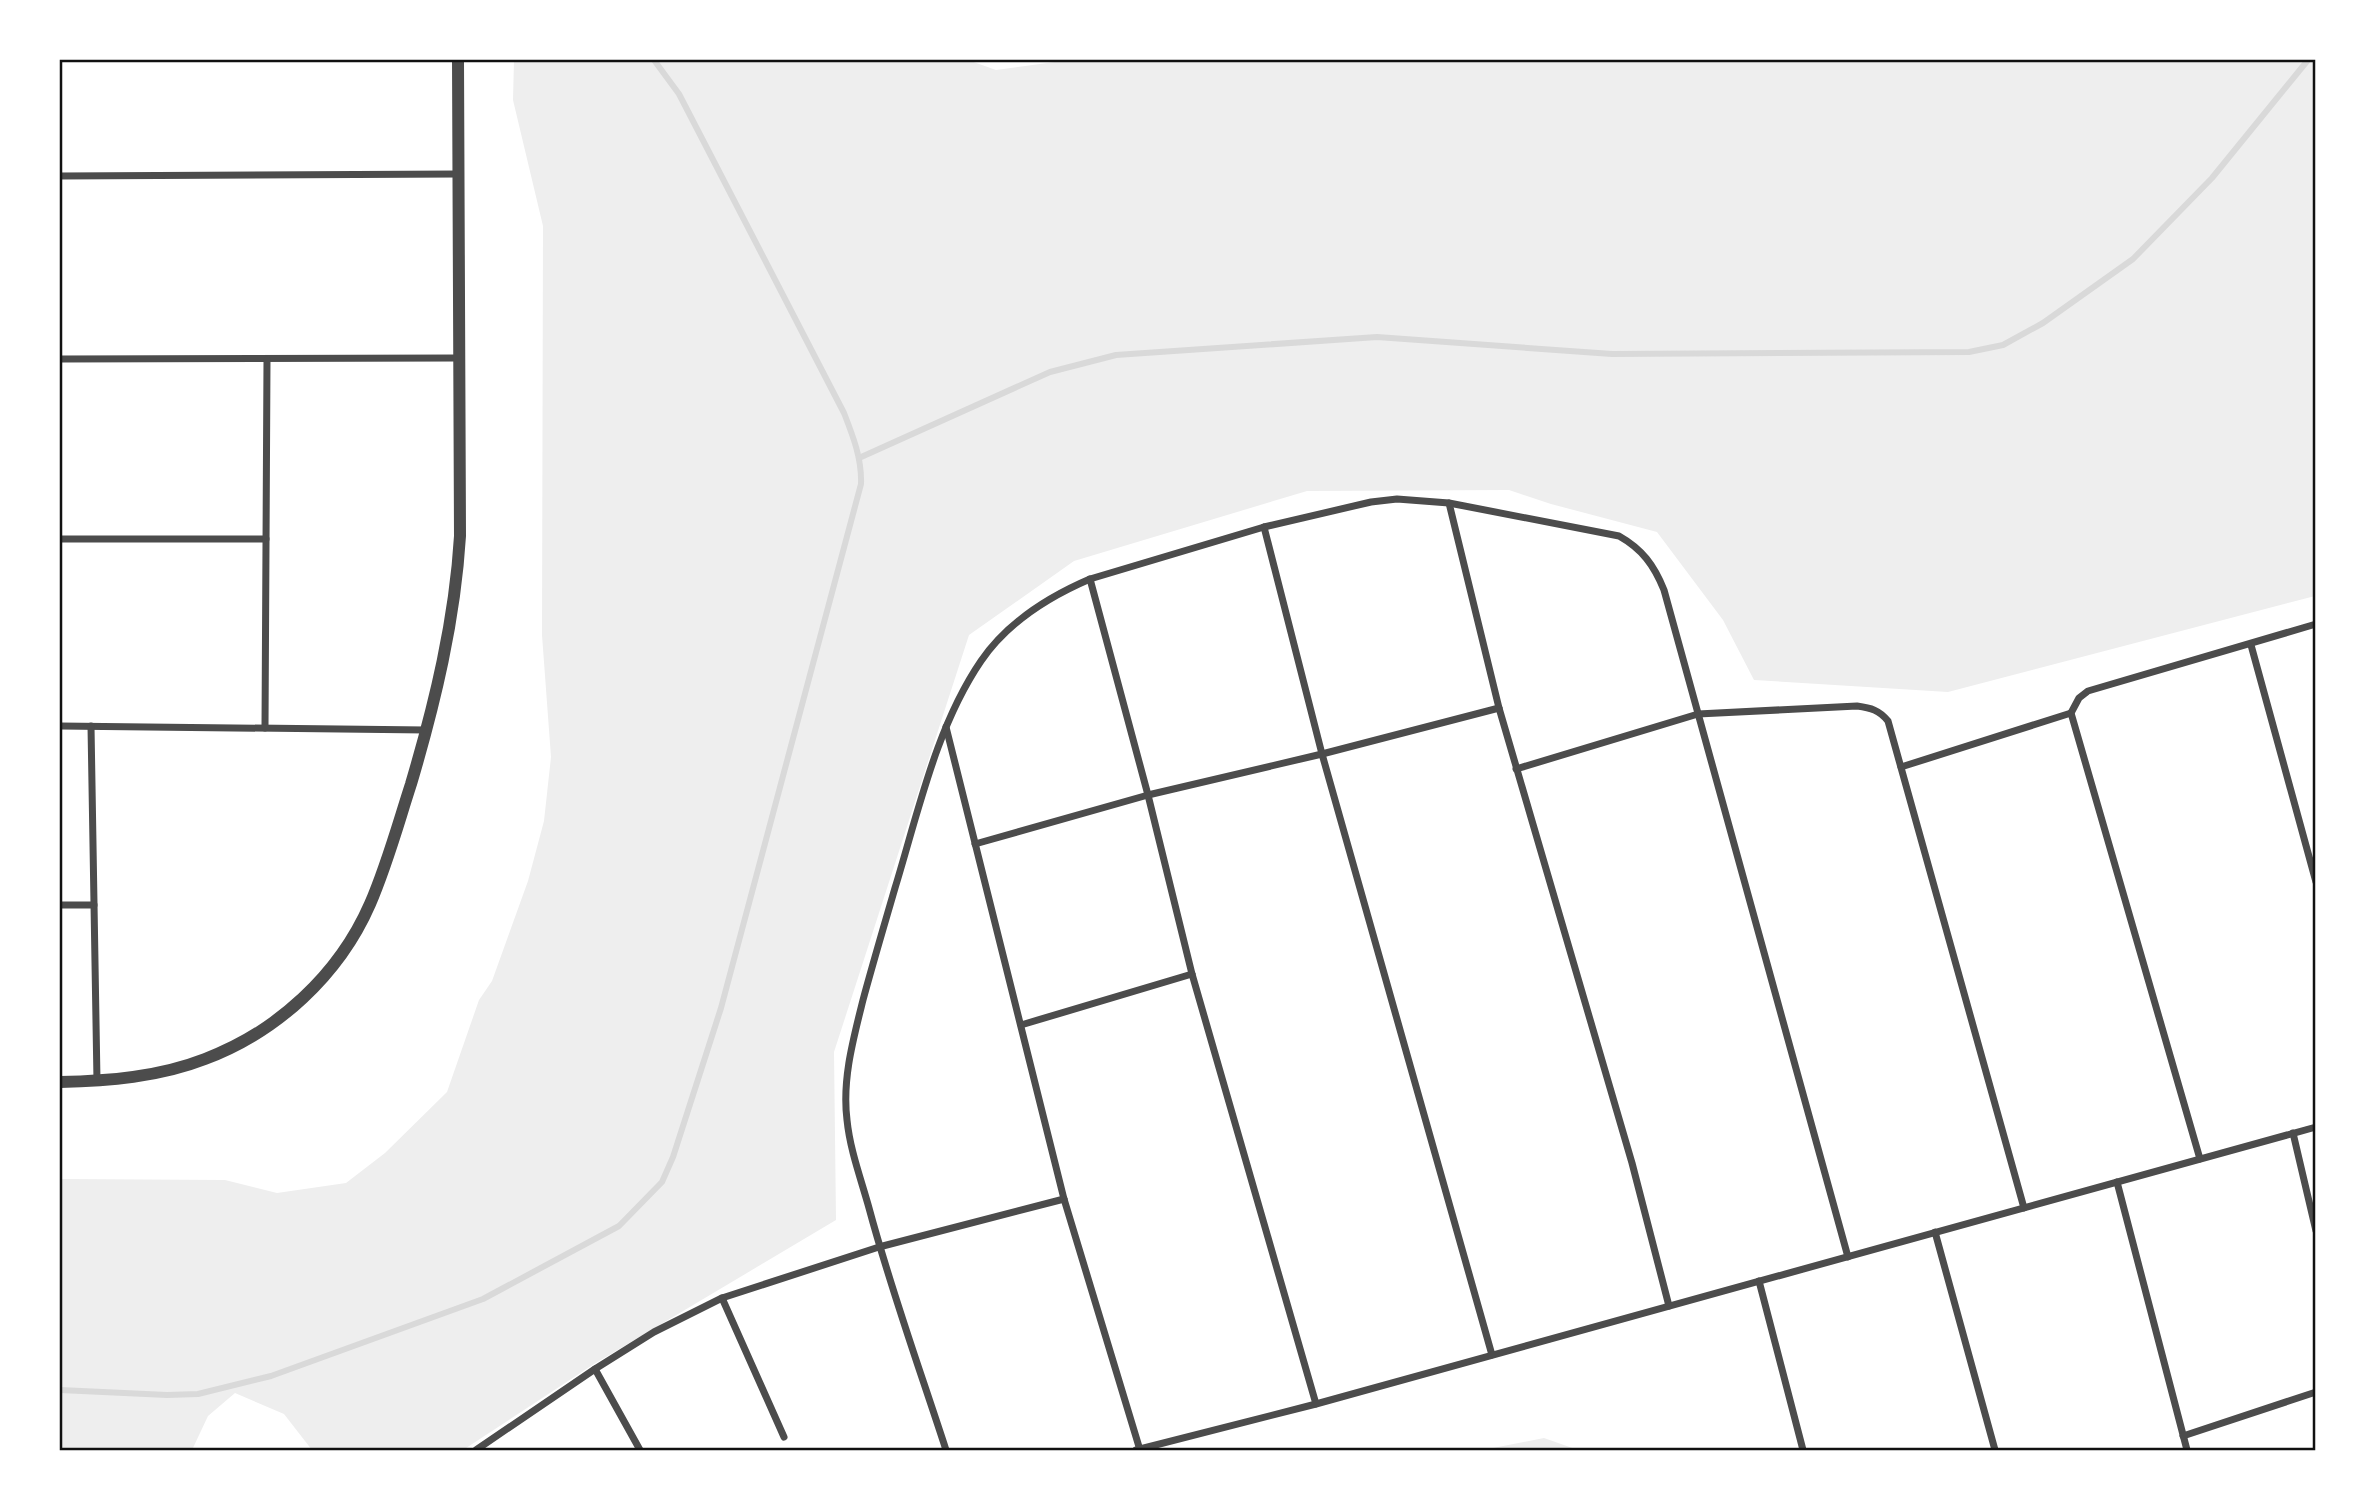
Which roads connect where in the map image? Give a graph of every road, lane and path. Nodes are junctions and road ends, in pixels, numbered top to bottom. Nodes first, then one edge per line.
1 (458, 60) edge
2 (458, 174) junction
3 (60, 176) edge
4 (458, 358) junction
5 (60, 359) edge
6 (267, 360) junction
7 (1449, 503) junction
8 (1264, 527) junction
9 (60, 539) edge
10 (266, 539) junction
11 (1090, 579) junction
12 (2315, 624) edge
13 (2251, 645) junction
14 (1499, 708) junction
15 (2071, 713) junction
16 (1698, 714) junction
17 (60, 726) edge
18 (91, 726) junction
19 (946, 726) junction
20 (265, 728) junction
21 (427, 730) junction
22 (1322, 754) junction
23 (1901, 767) junction
24 (1516, 769) junction
25 (1148, 795) junction
26 (975, 844) junction
27 (2315, 882) edge
28 (60, 905) edge
29 (94, 905) junction
30 (1192, 974) junction
31 (1021, 1025) junction
32 (97, 1081) junction
33 (60, 1082) edge
34 (2315, 1127) edge
35 (2292, 1133) junction
36 (2200, 1159) junction
37 (2117, 1182) junction
38 (1064, 1199) junction
39 (2024, 1208) junction
40 (2315, 1231) edge
41 (1935, 1232) junction
42 (879, 1247) junction
43 (1848, 1256) junction
44 (1759, 1281) junction
45 (722, 1298) junction
46 (1669, 1306) junction
47 (1492, 1355) junction
48 (594, 1369) junction
49 (2315, 1392) edge
50 (1315, 1404) junction
51 (2183, 1436) junction
52 (784, 1437) dead end
53 (1138, 1450) edge
54 (476, 1451) edge
55 (640, 1451) edge
56 (946, 1451) edge
57 (1803, 1451) edge
58 (1995, 1451) edge
59 (2187, 1451) edge

1 - 2 street
2 - 3 street
2 - 4 street
4 - 6 street
4 - 21 street
5 - 6 street
6 - 10 street
7 - 8 street
7 - 14 street
7 - 16 street
8 - 11 street
8 - 22 street
9 - 10 street
10 - 20 street
11 - 19 street
11 - 25 street
12 - 13 street
13 - 15 street
13 - 27 street
14 - 22 street
14 - 24 street
15 - 23 street
15 - 36 street
16 - 23 street
16 - 24 street
16 - 43 street
17 - 18 street
18 - 20 street
18 - 29 street
19 - 26 street
19 - 42 street
20 - 21 street
21 - 32 street
22 - 25 street
22 - 47 street
23 - 39 street
24 - 46 street
25 - 26 street
25 - 30 street
26 - 31 street
28 - 29 street
29 - 32 street
30 - 31 street
30 - 50 street
31 - 38 street
32 - 33 street
34 - 35 street
35 - 36 street
35 - 40 street
36 - 37 street
37 - 39 street
37 - 51 street
38 - 42 street
38 - 53 street
39 - 41 street
41 - 43 street
41 - 58 street
42 - 45 street
42 - 56 street
43 - 44 street
44 - 46 street
44 - 57 street
45 - 48 street
45 - 52 street
46 - 47 street
47 - 50 street
48 - 54 street
48 - 55 street
49 - 51 street
50 - 53 street
51 - 59 street

